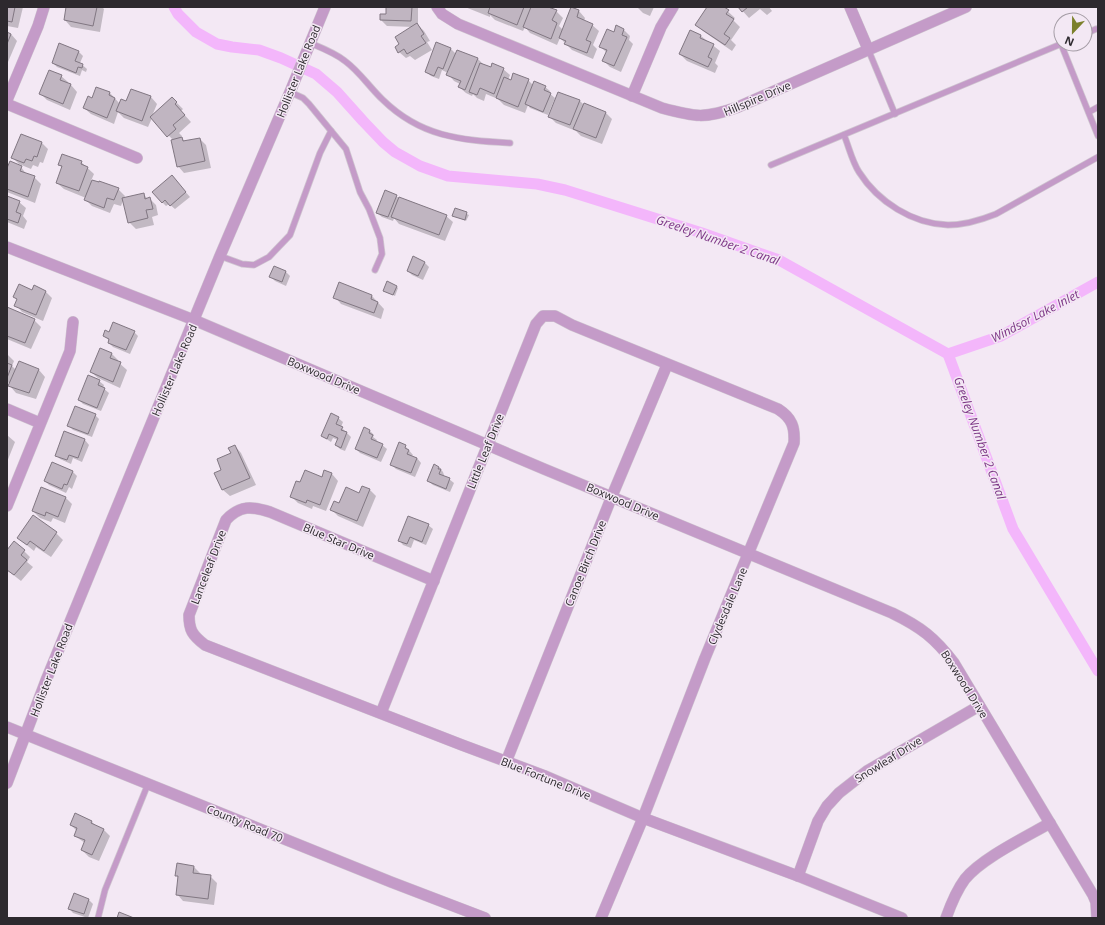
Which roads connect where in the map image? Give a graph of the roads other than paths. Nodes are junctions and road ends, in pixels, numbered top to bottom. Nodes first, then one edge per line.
1 (44, 7) edge
2 (325, 7) edge
3 (437, 7) edge
4 (673, 7) edge
5 (850, 7) edge
6 (966, 7) edge
7 (1096, 29) dead end
8 (1093, 30) edge
9 (308, 47) junction
10 (1053, 47) edge
11 (868, 49) junction
12 (1064, 52) edge
13 (292, 88) junction
14 (632, 96) junction
15 (7, 100) edge
16 (7, 104) edge
17 (1098, 107) edge
18 (1088, 112) junction
19 (895, 114) junction
20 (331, 131) junction
21 (844, 135) junction
22 (1098, 136) edge
23 (510, 142) dead end
24 (1098, 157) edge
25 (137, 158) dead end
26 (772, 165) dead end
27 (7, 247) edge
28 (220, 256) junction
29 (375, 270) dead end
30 (194, 320) junction
31 (73, 322) dead end
32 (667, 364) junction
33 (7, 409) edge
34 (40, 423) junction
35 (488, 445) junction
36 (612, 496) junction
37 (7, 506) edge
38 (242, 508) joint
39 (749, 554) junction
40 (434, 581) junction
41 (193, 634) joint
42 (979, 706) junction
43 (381, 714) junction
44 (7, 727) edge
45 (26, 734) junction
46 (506, 762) junction
47 (7, 783) edge
48 (148, 784) junction
49 (643, 818) junction
50 (1050, 823) junction
51 (798, 876) junction
52 (98, 918) edge
53 (485, 918) edge
54 (601, 918) edge
55 (902, 918) edge
56 (946, 918) edge
57 (1098, 918) edge

1 - 15 street
2 - 9 street, Hollister Lake Road
3 - 14 street, Hillspire Drive
4 - 14 street
5 - 11 street
6 - 11 street, Hillspire Drive
7 - 8 lane
9 - 13 street, Hollister Lake Road
9 - 23 lane
10 - 19 lane
11 - 14 street, Hillspire Drive
11 - 19 lane
12 - 18 lane
13 - 20 lane
13 - 28 street, Hollister Lake Road
16 - 25 street
17 - 18 lane
18 - 22 lane
19 - 21 lane
20 - 28 lane
20 - 29 lane
21 - 24 lane
21 - 26 lane
27 - 30 street, Boxwood Drive
28 - 30 street, Hollister Lake Road
30 - 35 street, Boxwood Drive
30 - 45 street, Hollister Lake Road
31 - 34 street
32 - 35 street, Little Leaf Drive
32 - 36 street, Canoe Birch Drive
32 - 39 street, Clydesdale Lane
33 - 34 street
34 - 37 street
35 - 36 street, Boxwood Drive
35 - 40 street, Little Leaf Drive
36 - 39 street, Boxwood Drive
36 - 46 street, Canoe Birch Drive
38 - 40 street, Blue Star Drive
38 - 41 street, Lanceleaf Drive
39 - 42 street, Boxwood Drive
39 - 49 street, Clydesdale Lane
40 - 43 street, Little Leaf Drive
41 - 43 street, Blue Fortune Drive
42 - 50 street, Boxwood Drive
42 - 51 street, Snowleaf Drive
43 - 46 street, Blue Fortune Drive
44 - 45 street, County Road 70
45 - 47 street, Hollister Lake Road
45 - 48 street, County Road 70
46 - 49 street, Blue Fortune Drive
48 - 52 lane
48 - 53 street, County Road 70
49 - 51 street, Blue Fortune Drive
49 - 54 street, Clydesdale Lane
50 - 56 street
50 - 57 street, Boxwood Drive
51 - 55 street, Blue Fortune Drive

